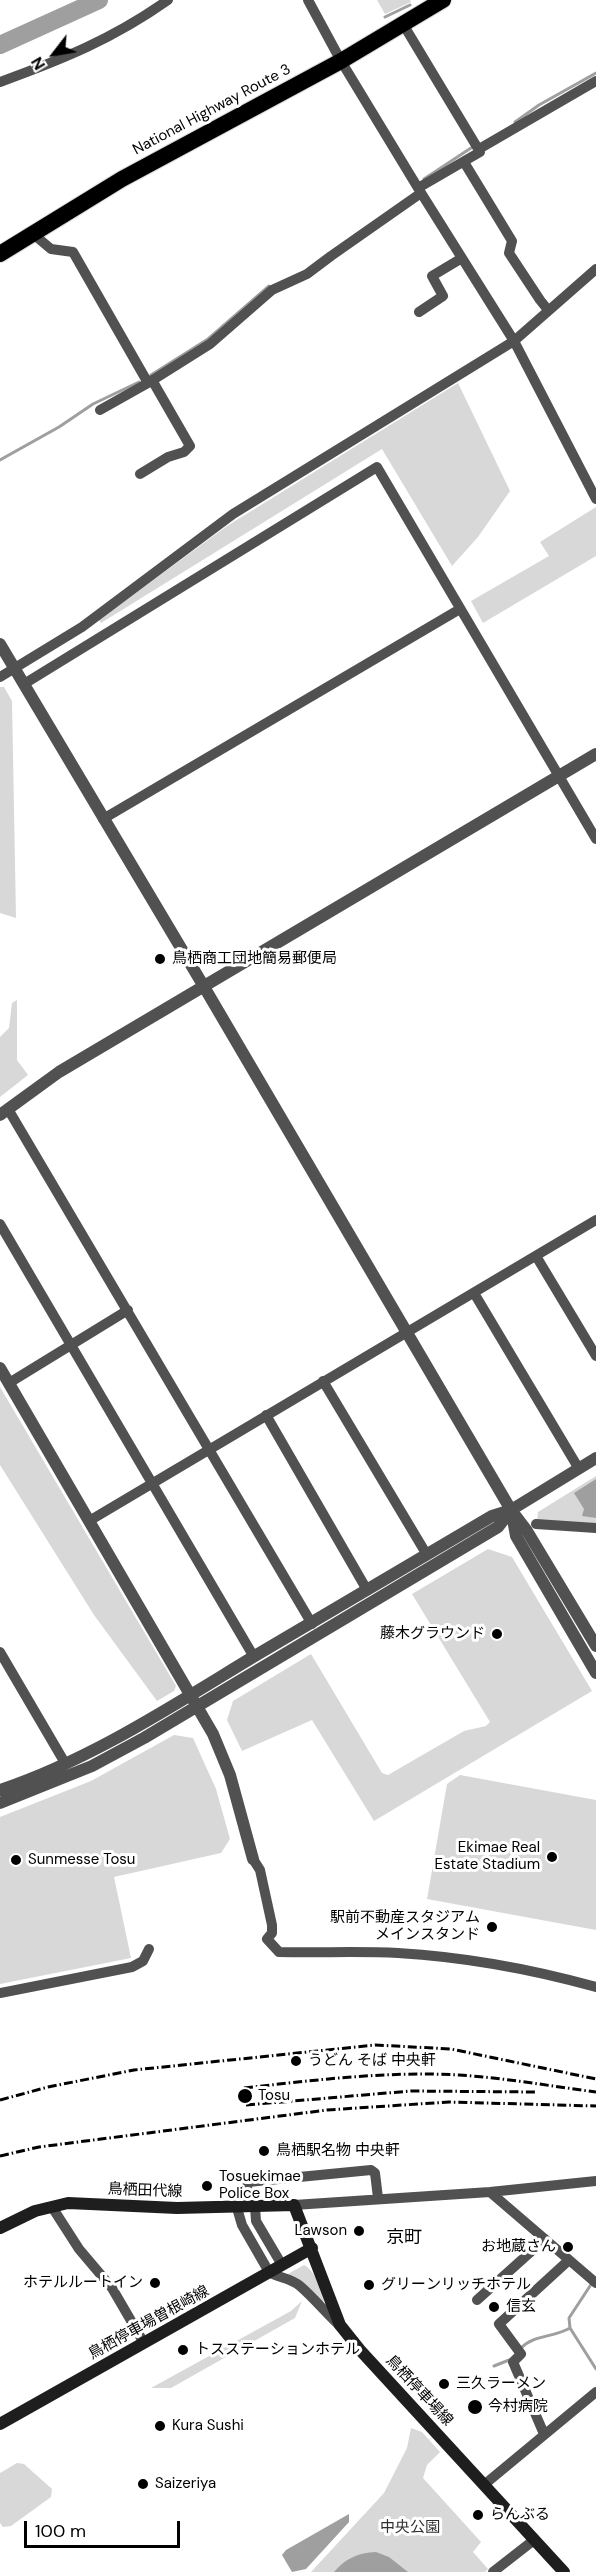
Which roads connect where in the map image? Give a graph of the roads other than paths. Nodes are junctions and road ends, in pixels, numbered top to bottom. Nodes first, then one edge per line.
1 (168, 0) edge
2 (308, 0) edge
3 (443, 0) edge
4 (403, 24) junction
5 (341, 61) junction
6 (596, 81) edge
7 (0, 82) edge
8 (479, 149) junction
9 (464, 162) junction
10 (420, 190) junction
11 (32, 233) junction
12 (0, 254) edge
13 (462, 258) junction
14 (596, 270) edge
15 (548, 310) junction
16 (419, 312) dead end
17 (514, 341) junction
18 (150, 382) junction
19 (100, 410) dead end
20 (140, 474) dead end
21 (596, 499) edge
22 (460, 609) junction
23 (0, 644) edge
24 (15, 668) junction
25 (0, 677) edge
26 (24, 684) junction
27 (596, 754) edge
28 (559, 776) junction
29 (103, 819) junction
30 (596, 839) edge
31 (203, 985) junction
32 (4, 1112) edge
33 (596, 1220) edge
34 (0, 1224) edge
35 (536, 1256) junction
36 (474, 1293) junction
37 (128, 1310) junction
38 (407, 1332) junction
39 (71, 1345) junction
40 (596, 1356) edge
41 (0, 1368) edge
42 (323, 1381) junction
43 (9, 1383) junction
44 (266, 1415) junction
45 (209, 1449) junction
46 (596, 1458) edge
47 (579, 1469) junction
48 (152, 1483) junction
49 (511, 1510) junction
50 (89, 1521) junction
51 (536, 1524) dead end
52 (596, 1528) edge
53 (427, 1555) junction
54 (367, 1590) junction
55 (312, 1624) junction
56 (596, 1647) edge
57 (0, 1652) edge
58 (254, 1657) junction
59 (596, 1673) edge
60 (194, 1700) junction
61 (65, 1763) junction
62 (0, 1790) edge
63 (0, 1803) edge
64 (253, 1859) joint
65 (149, 1949) dead end
66 (596, 1987) edge
67 (0, 1993) edge
68 (596, 2181) edge
69 (490, 2192) junction
70 (378, 2198) junction
71 (294, 2205) junction
72 (52, 2206) junction
73 (245, 2207) junction
74 (0, 2228) edge
75 (545, 2238) junction
76 (312, 2248) junction
77 (569, 2260) junction
78 (282, 2265) junction
79 (269, 2272) junction
80 (594, 2281) edge
81 (477, 2300) dead end
82 (340, 2325) junction
83 (144, 2343) junction
84 (596, 2392) edge
85 (0, 2424) edge
86 (544, 2434) junction
87 (485, 2484) junction
88 (534, 2540) junction
89 (494, 2572) edge
90 (564, 2572) edge

1 - 7 street
2 - 5 street
3 - 4 highway, National Highway Route 3
4 - 5 highway, National Highway Route 3
4 - 8 street
5 - 10 street
5 - 11 highway, National Highway Route 3
6 - 8 street
8 - 9 street
9 - 10 street
9 - 15 street
10 - 13 street
10 - 18 street
11 - 12 highway, National Highway Route 3
11 - 18 street
13 - 16 street
13 - 17 street
14 - 15 street
15 - 17 street
17 - 21 street
17 - 24 street
18 - 19 street
18 - 20 street
22 - 26 street
22 - 28 street
22 - 29 street
23 - 24 street
24 - 25 street
24 - 26 street
26 - 29 street
27 - 28 street
28 - 30 street
28 - 31 street
29 - 31 street
31 - 32 street
31 - 38 street
32 - 37 street
33 - 35 street
34 - 39 street
35 - 36 street
35 - 40 street
36 - 38 street
36 - 47 street
37 - 39 street
37 - 45 street
38 - 42 street
38 - 49 street
39 - 43 street
39 - 48 street
41 - 43 street
42 - 44 street
42 - 53 street
43 - 50 street
44 - 45 street
44 - 54 street
45 - 48 street
45 - 55 street
46 - 47 street
47 - 49 street
48 - 50 street
48 - 58 street
49 - 53 street
49 - 56 street
49 - 59 street
49 - 60 street
50 - 60 street
51 - 52 street
53 - 54 street
54 - 55 street
55 - 58 street
57 - 61 street
58 - 60 street
60 - 61 street
60 - 63 street
60 - 64 street
61 - 62 street
64 - 66 street
65 - 67 street
68 - 69 street
69 - 70 street
69 - 75 street
70 - 71 street
70 - 73 street
71 - 73 main road, 鳥栖田代線
71 - 76 main road, 鳥栖停車場線
72 - 73 main road, 鳥栖田代線
72 - 74 main road, 鳥栖田代線
72 - 83 street
73 - 78 street
73 - 79 street
75 - 77 street
75 - 81 street
76 - 78 main road, 鳥栖停車場曽根崎線
76 - 82 main road, 鳥栖停車場線
77 - 80 street
77 - 86 street
78 - 79 main road, 鳥栖停車場曽根崎線
79 - 82 street
79 - 83 main road, 鳥栖停車場曽根崎線
82 - 87 main road, 鳥栖停車場線
83 - 85 main road, 鳥栖停車場曽根崎線
84 - 86 street
86 - 87 street
87 - 88 main road, 鳥栖停車場線
88 - 89 street
88 - 90 main road, 鳥栖停車場線

